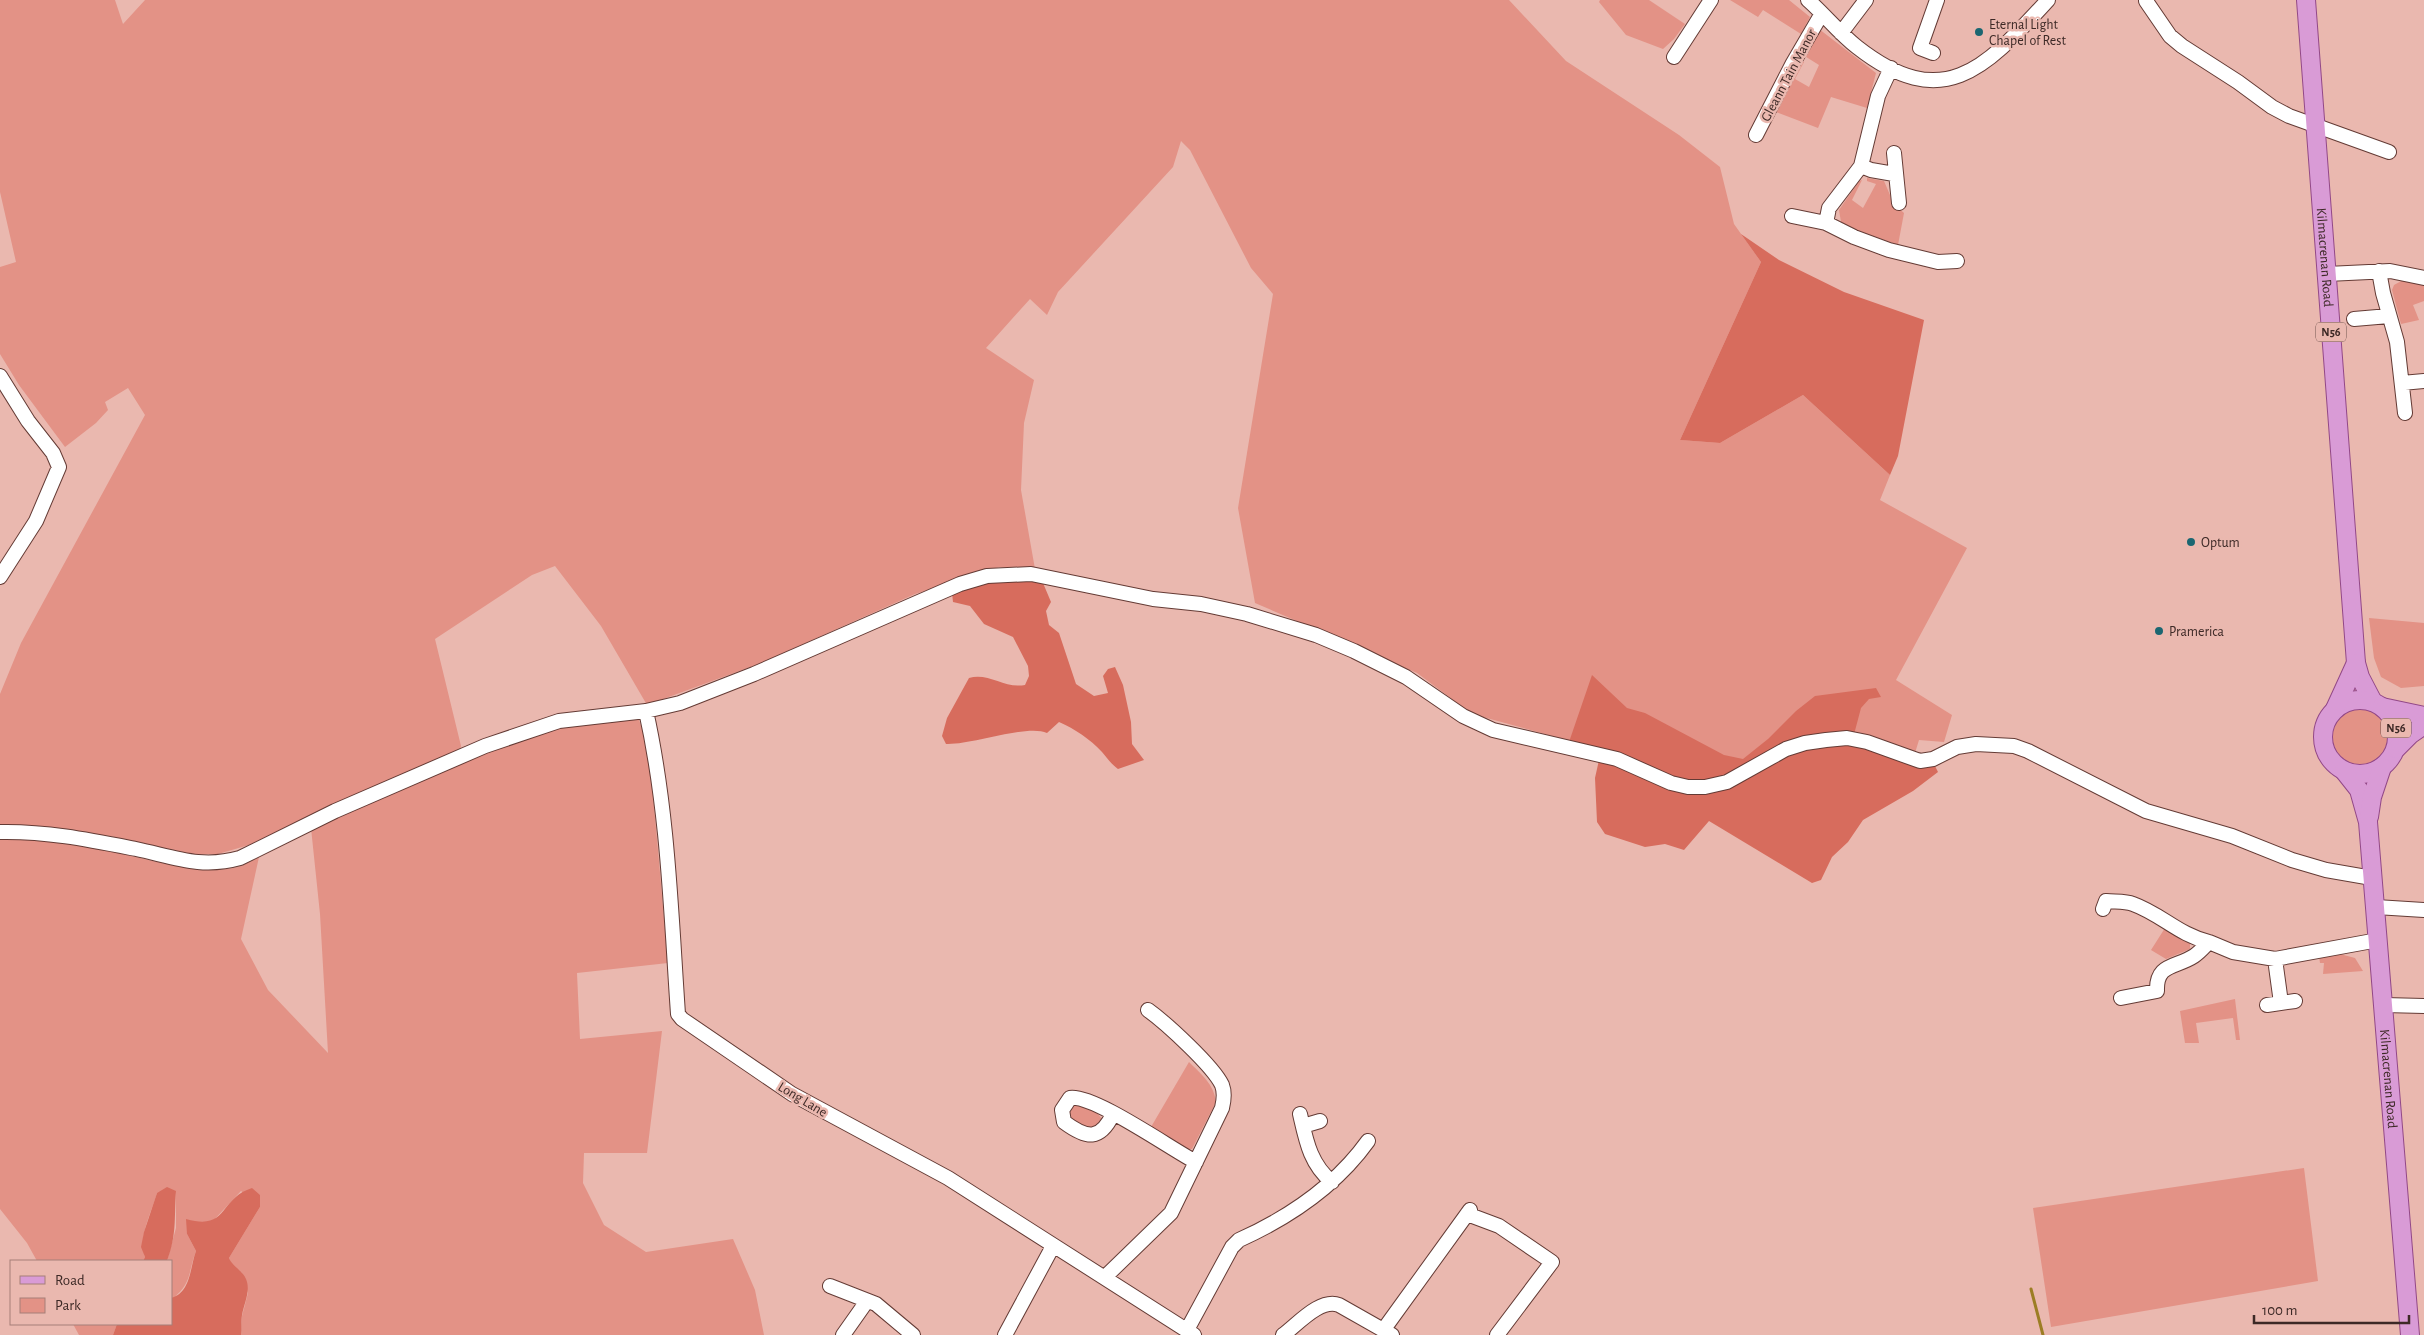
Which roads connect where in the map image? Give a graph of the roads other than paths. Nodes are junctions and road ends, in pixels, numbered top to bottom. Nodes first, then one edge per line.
1 (1711, 0) edge
2 (1808, 0) edge
3 (1866, 0) edge
4 (1938, 0) edge
5 (2048, 0) edge
6 (2306, 0) edge
7 (2146, 1) edge
8 (1821, 15) junction
9 (1841, 33) junction
10 (1933, 53) dead end
11 (1674, 57) dead end
12 (1891, 68) junction
13 (2316, 126) junction
14 (1756, 135) dead end
15 (2389, 152) dead end
16 (1894, 153) dead end
17 (1861, 166) junction
18 (1894, 174) junction
19 (1898, 203) dead end
20 (1792, 216) dead end
21 (1826, 223) junction
22 (1957, 261) dead end
23 (2379, 271) junction
24 (2327, 274) junction
25 (2423, 276) edge
26 (2389, 316) junction
27 (2354, 320) dead end
28 (0, 376) edge
29 (2424, 382) edge
30 (2402, 383) junction
31 (2405, 413) dead end
32 (0, 577) edge
33 (2356, 663) junction
34 (2377, 704) junction
35 (2335, 709) junction
36 (646, 712) junction
37 (2424, 716) edge
38 (2424, 725) edge
39 (2396, 749) junction
40 (2382, 767) junction
41 (2344, 771) junction
42 (2368, 822) junction
43 (0, 832) edge
44 (2372, 878) junction
45 (2376, 907) junction
46 (2103, 909) dead end
47 (2424, 910) edge
48 (2378, 940) junction
49 (2209, 942) junction
50 (2275, 959) junction
51 (2121, 998) dead end
52 (2295, 1001) dead end
53 (2384, 1004) junction
54 (2424, 1006) edge
55 (1148, 1010) dead end
56 (1114, 1114) dead end
57 (1320, 1121) dead end
58 (1368, 1141) dead end
59 (1196, 1162) junction
60 (1332, 1182) junction
61 (1053, 1246) junction
62 (1105, 1277) junction
63 (830, 1286) dead end
64 (867, 1301) junction
65 (1190, 1332) edge
66 (1388, 1332) edge
67 (843, 1335) edge
68 (913, 1335) edge
69 (1005, 1335) edge
70 (1284, 1335) edge
71 (1497, 1335) edge
72 (2410, 1335) edge

1 - 11 street
2 - 8 street, Gleann Tain Manor
3 - 9 street
4 - 10 street
5 - 12 street, Gleann Tain Manor
6 - 13 main road, Kilmacrenan Road / N56
7 - 13 street
8 - 9 street, Gleann Tain Manor
8 - 14 street, Gleann Tain Manor
9 - 12 street, Gleann Tain Manor
12 - 17 street
13 - 15 street
13 - 24 main road, Kilmacrenan Road / N56
16 - 18 street
17 - 18 street
17 - 21 street
18 - 19 street
20 - 21 street
21 - 22 street
23 - 24 street
23 - 25 street
23 - 26 street
24 - 33 main road, Kilmacrenan Road / N56
26 - 27 street
26 - 30 street
28 - 32 street
29 - 30 street
30 - 31 street
33 - 34 main road, N56
33 - 35 main road, N56
34 - 35 main road, N56
34 - 37 main road, N56
34 - 39 main road, N56
35 - 41 main road, N56
36 - 43 street
36 - 44 street
36 - 61 street, Long Lane
38 - 39 main road, N56
39 - 40 main road, N56
40 - 41 main road
40 - 42 main road, Kilmacrenan Road
41 - 42 main road, Kilmacrenan Road
42 - 44 main road, Kilmacrenan Road
44 - 45 main road, Kilmacrenan Road
45 - 47 street
45 - 48 main road, Kilmacrenan Road
46 - 49 street
48 - 50 street
48 - 53 main road, Kilmacrenan Road
49 - 50 street
49 - 51 street
50 - 52 street
53 - 54 street
53 - 72 main road, Kilmacrenan Road
55 - 59 street
56 - 59 street
57 - 60 street
58 - 60 street
59 - 62 street
60 - 65 street
61 - 62 street, Long Lane
61 - 69 street
62 - 65 street, Long Lane
63 - 64 street
64 - 67 street
64 - 68 street
66 - 70 street
66 - 71 street

